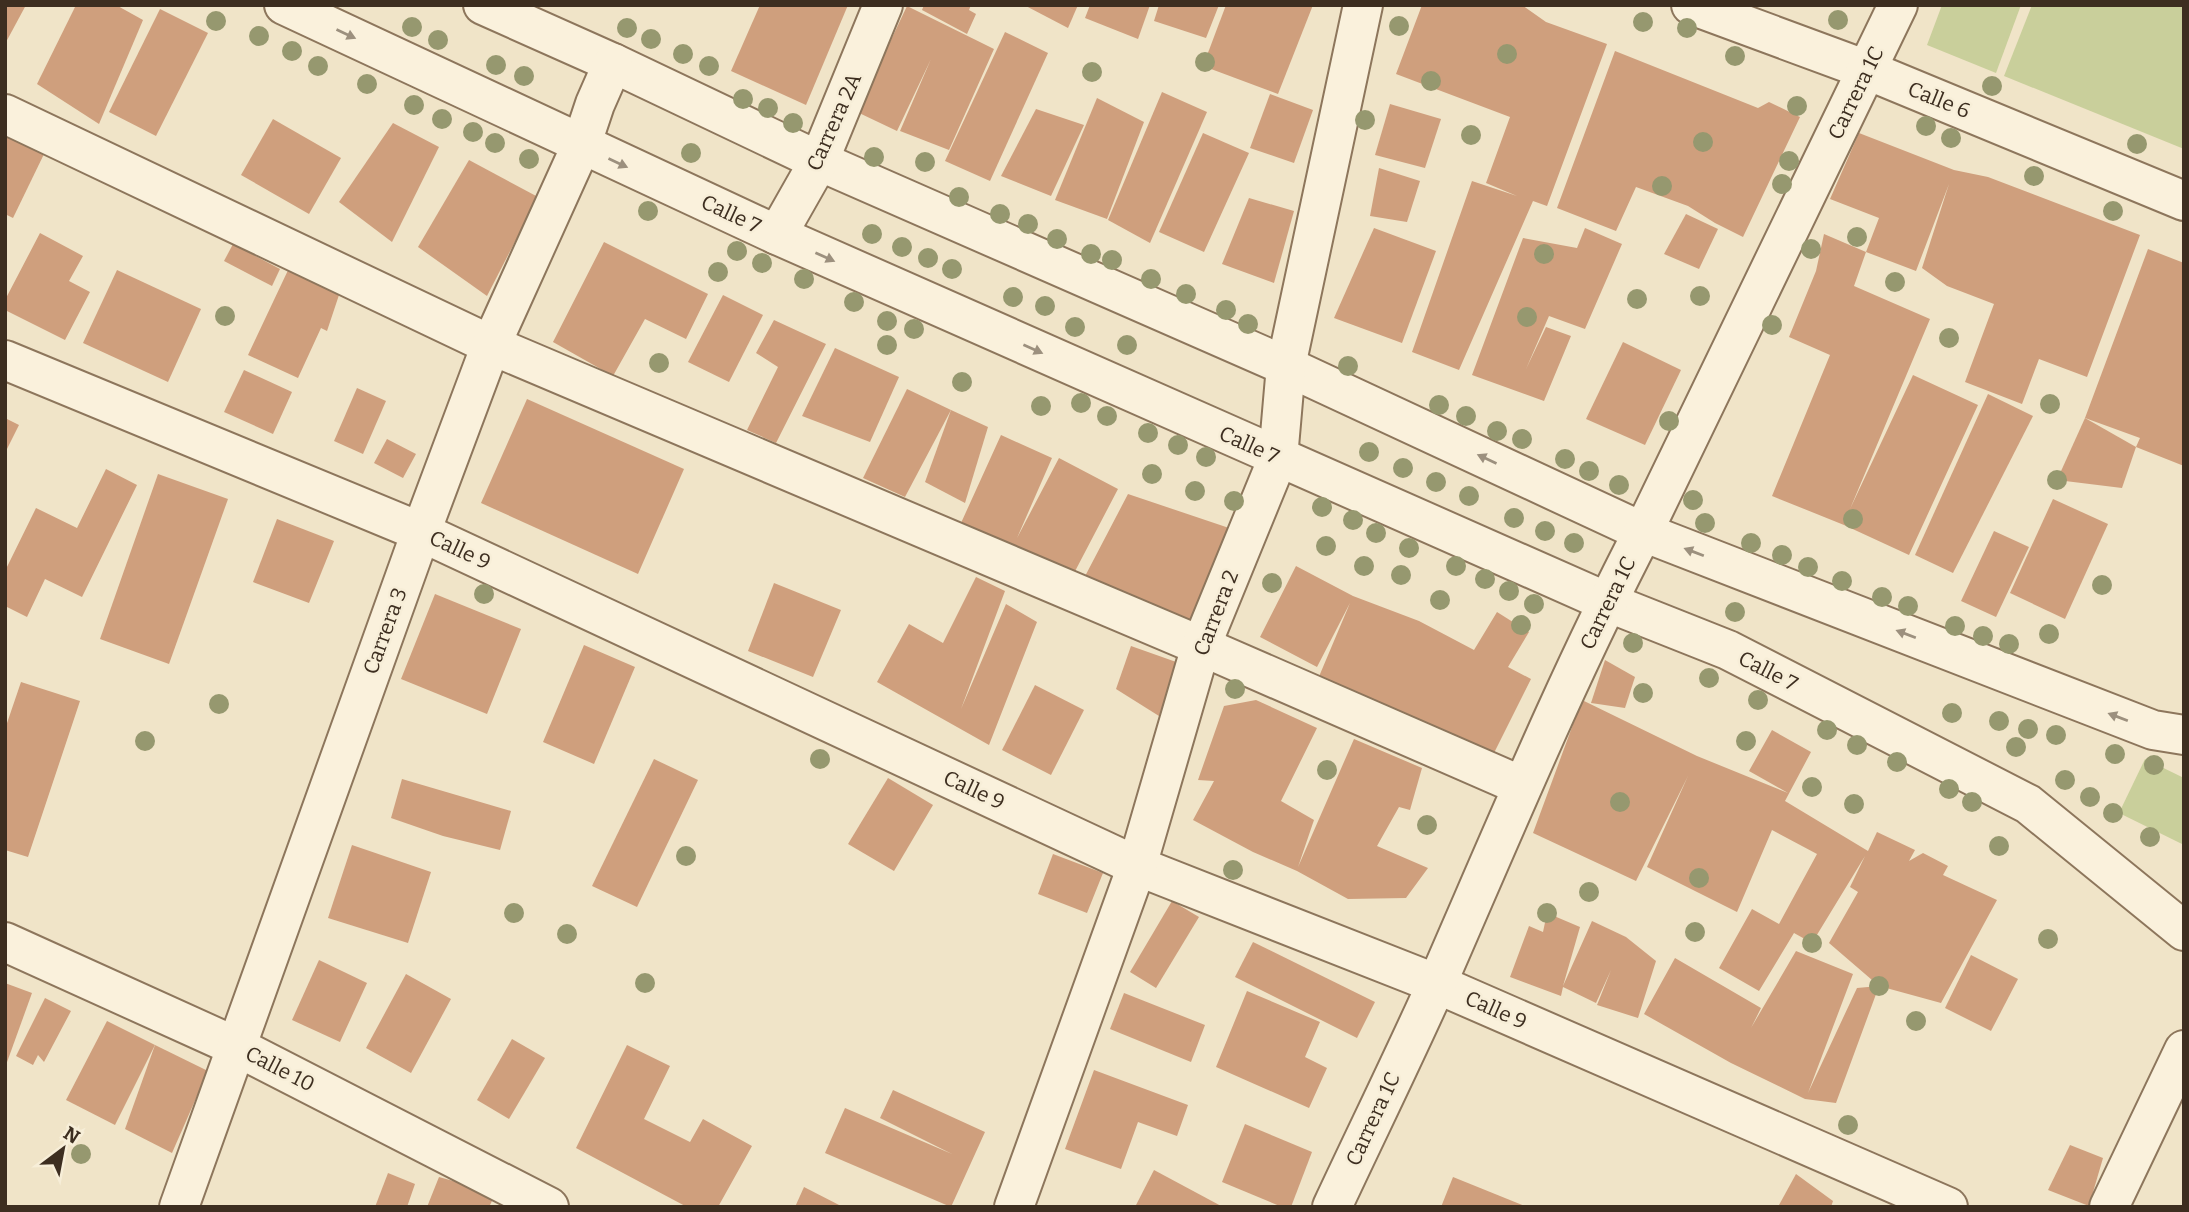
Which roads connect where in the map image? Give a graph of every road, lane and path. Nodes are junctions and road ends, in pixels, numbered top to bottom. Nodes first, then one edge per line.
1 (284, 5) edge
2 (483, 5) edge
3 (883, 5) edge
4 (1363, 5) edge
5 (1691, 5) edge
6 (1898, 5) edge
7 (613, 63) junction
8 (1867, 71) junction
9 (5, 114) edge
10 (581, 146) junction
11 (819, 161) junction
12 (2184, 201) edge
13 (777, 235) junction
14 (491, 345) junction
15 (5, 360) edge
16 (1286, 366) junction
17 (1278, 458) junction
18 (421, 532) junction
19 (1643, 532) junction
20 (1607, 601) junction
21 (1201, 646) junction
22 (2184, 735) edge
23 (1522, 786) junction
24 (1137, 866) junction
25 (2184, 931) edge
26 (5, 942) edge
27 (1437, 984) junction
28 (237, 1047) junction
29 (2184, 1050) edge
30 (179, 1207) edge
31 (549, 1207) edge
32 (1014, 1207) edge
33 (1332, 1207) edge
34 (1948, 1207) edge
35 (2109, 1207) edge

1 -> 10 street, Calle 7
2 - 7 street
3 - 11 street, Carrera 2A
4 - 16 street, Carrera 2
5 - 8 street, Calle 6
6 - 8 street, Carrera 1C
7 - 10 street, Carrera 3
7 - 11 street
8 - 12 street, Calle 6
8 - 19 street, Carrera 1C
9 - 14 street
10 -> 13 street, Calle 7
10 - 14 street, Carrera 3
11 - 13 street, Carrera 2A
11 - 16 street
13 -> 17 street, Calle 7
14 - 18 street, Carrera 3
14 - 21 street
15 - 18 street, Calle 9
16 - 17 street, Carrera 2
19 -> 16 street
17 - 20 street, Calle 7
17 - 21 street, Carrera 2
18 - 24 street, Calle 9
18 - 28 street, Carrera 3
19 - 20 street, Carrera 1C
22 -> 19 street
20 - 23 street, Carrera 1C
20 - 25 street, Calle 7
21 - 23 street
21 - 24 street, Carrera 2
23 - 27 street, Carrera 1C
24 - 27 street, Calle 9
24 - 32 street, Carrera 2
26 - 28 street, Calle 10
27 - 33 street, Carrera 1C
27 - 34 street, Calle 9
28 - 30 street, Carrera 3
28 - 31 street, Calle 10
29 - 35 street

